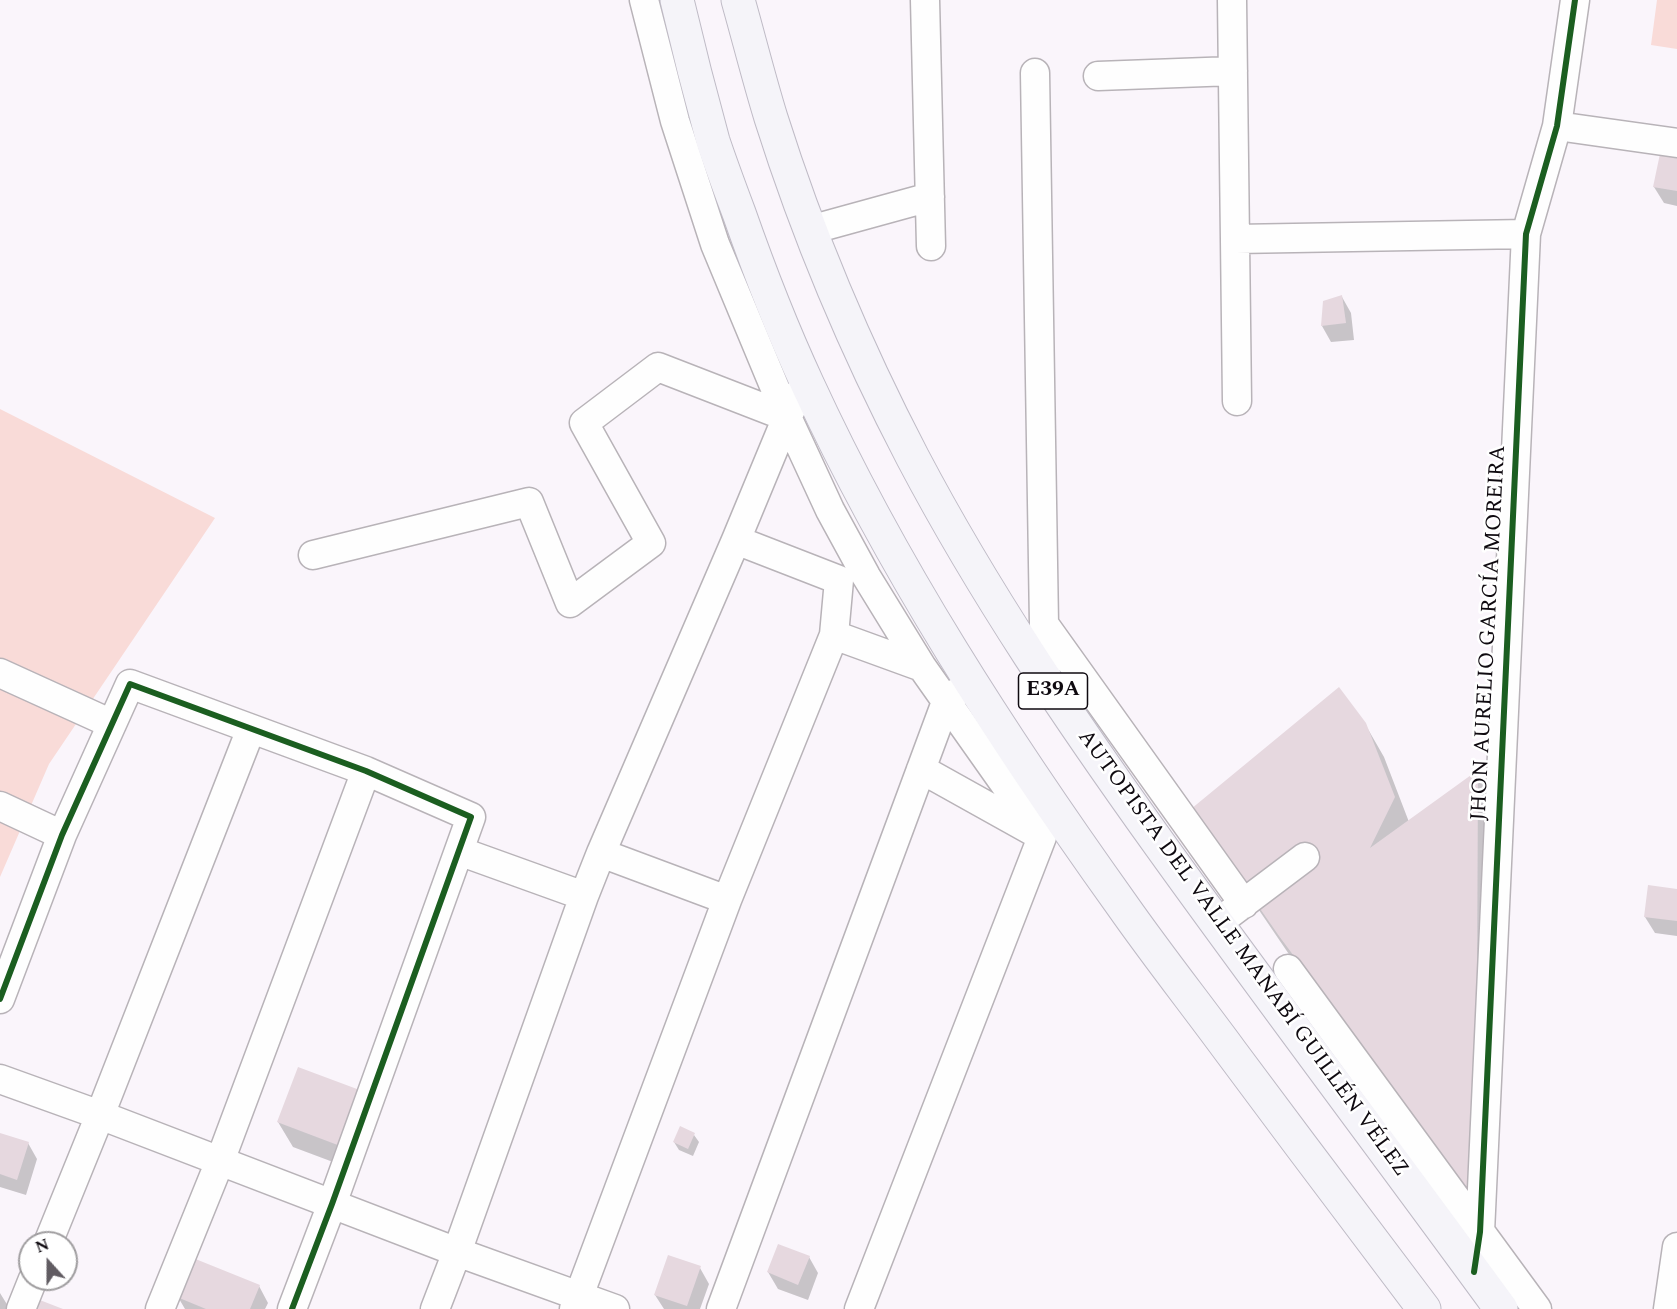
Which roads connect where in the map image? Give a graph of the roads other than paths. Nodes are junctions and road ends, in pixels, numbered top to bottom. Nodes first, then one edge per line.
1 (644, 0) edge
2 (677, 0) edge
3 (738, 0) edge
4 (925, 0) edge
5 (1232, 0) edge
6 (1575, 0) edge
7 (1233, 70) junction
8 (1035, 73) dead end
9 (1098, 76) dead end
10 (1557, 126) junction
11 (1677, 143) edge
12 (930, 197) junction
13 (810, 230) junction
14 (1526, 234) junction
15 (1236, 239) junction
16 (931, 246) dead end
17 (806, 381) junction
18 (1237, 401) dead end
19 (787, 417) junction
20 (736, 540) junction
21 (313, 555) dead end
22 (1044, 624) junction
23 (834, 635) junction
24 (922, 667) junction
25 (0, 673) edge
26 (1046, 681) junction
27 (958, 692) junction
28 (112, 723) junction
29 (251, 729) junction
30 (921, 769) junction
31 (366, 771) junction
32 (0, 806) edge
33 (1053, 830) junction
34 (62, 835) junction
35 (459, 851) junction
36 (601, 853) junction
37 (1305, 857) dead end
38 (584, 896) junction
39 (727, 900) junction
40 (1244, 904) junction
41 (1216, 924) junction
42 (9, 948) edge
43 (1288, 969) dead end
44 (0, 999) edge
45 (0, 1079) edge
46 (100, 1115) junction
47 (220, 1161) junction
48 (332, 1204) junction
49 (53, 1231) edge
50 (1480, 1232) junction
51 (1677, 1247) edge
52 (457, 1252) junction
53 (1474, 1272) junction
54 (28, 1291) edge
55 (577, 1302) edge
56 (21, 1309) edge
57 (160, 1309) edge
58 (292, 1309) edge
59 (435, 1309) edge
60 (615, 1309) edge
61 (721, 1309) edge
62 (859, 1309) edge
63 (1424, 1309) edge
64 (1501, 1309) edge
65 (1537, 1309) edge
66 (1668, 1309) edge

1 - 19 street
2 - 17 main road, E39A
3 - 13 main road, AUTOPISTA DEL VALLE MANABÍ GUILLÉN VÉLEZ / E39A
4 - 12 street
5 - 7 street
6 - 10 street, JHON AURELIO GARCÍA MOREIRA
7 - 9 street
7 - 15 street
8 - 22 street
10 - 11 street
10 - 14 street, JHON AURELIO GARCÍA MOREIRA
12 - 13 street
12 - 16 street
13 - 26 main road, AUTOPISTA DEL VALLE MANABÍ GUILLÉN VÉLEZ / E39A
14 - 15 street
14 - 50 street, JHON AURELIO GARCÍA MOREIRA
15 - 18 street
17 - 19 street
17 - 27 main road, E39A
19 - 20 street
19 - 21 street
19 - 24 street
20 - 23 street
20 - 36 street
22 - 26 street
22 - 40 street
23 - 24 street
23 - 39 street
24 - 27 street
25 - 28 street
26 - 41 main road, AUTOPISTA DEL VALLE MANABÍ GUILLÉN VÉLEZ / E39A
27 - 30 street
27 - 33 main road, E39A
28 - 29 street
28 - 34 street
29 - 31 street
29 - 46 street
30 - 33 street
30 - 61 street
31 - 35 street
31 - 47 street
32 - 34 street
33 - 62 street
33 - 63 main road, E39A
34 - 42 street
35 - 38 street
35 - 48 street
36 - 38 street
36 - 39 street
37 - 40 street
38 - 52 street
39 - 55 street
40 - 41 street
41 - 53 main road, AUTOPISTA DEL VALLE MANABÍ GUILLÉN VÉLEZ / E39A
42 - 44 street
43 - 50 street
45 - 46 street
46 - 47 street
46 - 49 street
47 - 48 street
47 - 57 street
48 - 52 street
48 - 58 street
50 - 53 street, JHON AURELIO GARCÍA MOREIRA
50 - 65 street
51 - 66 street
52 - 55 street
52 - 59 street
53 - 64 main road, AUTOPISTA DEL VALLE MANABÍ GUILLÉN VÉLEZ / E39A
54 - 56 street
55 - 60 street

